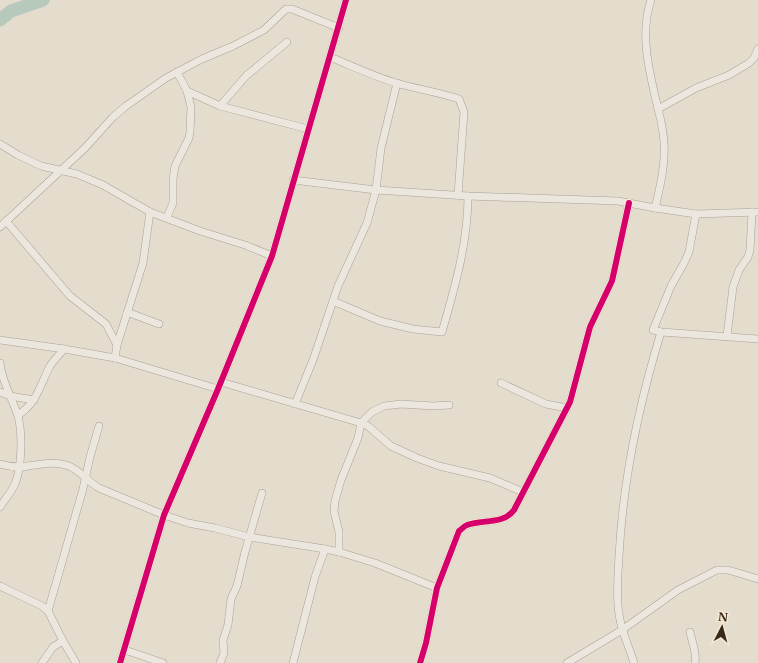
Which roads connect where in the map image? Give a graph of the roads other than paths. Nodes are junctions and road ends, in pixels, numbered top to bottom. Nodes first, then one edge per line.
1 (346, 0) edge
2 (651, 0) edge
3 (339, 28) junction
4 (287, 42) dead end
5 (758, 49) edge
6 (330, 57) junction
7 (177, 72) junction
8 (397, 83) junction
9 (187, 91) junction
10 (220, 106) junction
11 (658, 109) junction
12 (308, 129) junction
13 (0, 144) edge
14 (60, 171) junction
15 (293, 180) junction
16 (376, 190) junction
17 (458, 195) junction
18 (468, 196) junction
19 (629, 202) junction
20 (655, 208) junction
21 (150, 212) junction
22 (755, 212) edge
23 (696, 214) junction
24 (167, 217) junction
25 (6, 221) junction
26 (0, 227) edge
27 (272, 256) junction
28 (333, 302) junction
29 (127, 312) junction
30 (159, 324) dead end
31 (661, 332) junction
32 (727, 336) junction
33 (758, 339) edge
34 (0, 340) edge
35 (117, 345) junction
36 (64, 349) junction
37 (115, 358) junction
38 (0, 364) edge
39 (221, 382) junction
40 (501, 383) dead end
41 (218, 389) junction
42 (0, 392) edge
43 (10, 396) junction
44 (34, 400) junction
45 (296, 404) junction
46 (449, 405) dead end
47 (568, 408) junction
48 (18, 415) junction
49 (361, 423) junction
50 (99, 426) dead end
51 (0, 464) edge
52 (20, 467) junction
53 (86, 478) junction
54 (523, 492) junction
55 (262, 493) dead end
56 (0, 508) edge
57 (164, 515) junction
58 (249, 537) junction
59 (325, 549) junction
60 (339, 552) junction
61 (758, 579) edge
62 (0, 586) edge
63 (437, 588) junction
64 (48, 611) junction
65 (622, 630) junction
66 (690, 632) dead end
67 (63, 641) junction
68 (125, 650) junction
69 (42, 663) edge
70 (76, 663) edge
71 (120, 663) edge
72 (163, 663) edge
73 (220, 663) edge
74 (293, 663) edge
75 (420, 663) edge
76 (567, 663) edge
77 (634, 663) edge
78 (695, 663) edge

1 - 3 street
2 - 11 street
3 - 6 street
3 - 7 street
4 - 10 street
5 - 11 street
6 - 8 street
6 - 12 street
7 - 9 street
7 - 14 street
8 - 16 street
8 - 17 street
9 - 10 street
9 - 24 street
10 - 12 street
11 - 20 street
12 - 15 street
13 - 14 street
14 - 21 street
14 - 25 street
15 - 16 street
15 - 27 street
16 - 17 street
16 - 28 street
17 - 18 street
18 - 19 street
18 - 28 street
19 - 20 street
19 - 47 street
20 - 23 street
21 - 24 street
21 - 29 street
22 - 23 street
22 - 32 street
23 - 31 street
24 - 27 street
25 - 26 street
25 - 35 street
27 - 39 street
28 - 45 street
29 - 30 street
29 - 35 street
31 - 32 street
31 - 65 street
32 - 33 street
34 - 36 street
35 - 37 street
36 - 37 street
36 - 44 street
37 - 41 street
38 - 43 street
39 - 41 street
39 - 45 street
40 - 47 street
41 - 57 street
42 - 43 street
43 - 44 street
43 - 48 street
44 - 48 street
45 - 49 street
46 - 49 street
47 - 54 street
48 - 52 street
49 - 54 street
49 - 60 street
50 - 53 street
51 - 52 street
52 - 53 street
52 - 56 street
53 - 57 street
53 - 64 street
54 - 63 street
55 - 58 street
57 - 58 street
57 - 68 street
58 - 59 street
58 - 73 street
59 - 60 street
59 - 74 street
60 - 63 street
61 - 65 street
62 - 64 street
63 - 75 street
64 - 67 street
65 - 76 street
65 - 77 street
66 - 78 street
67 - 69 street
67 - 70 street
68 - 71 street
68 - 72 street

